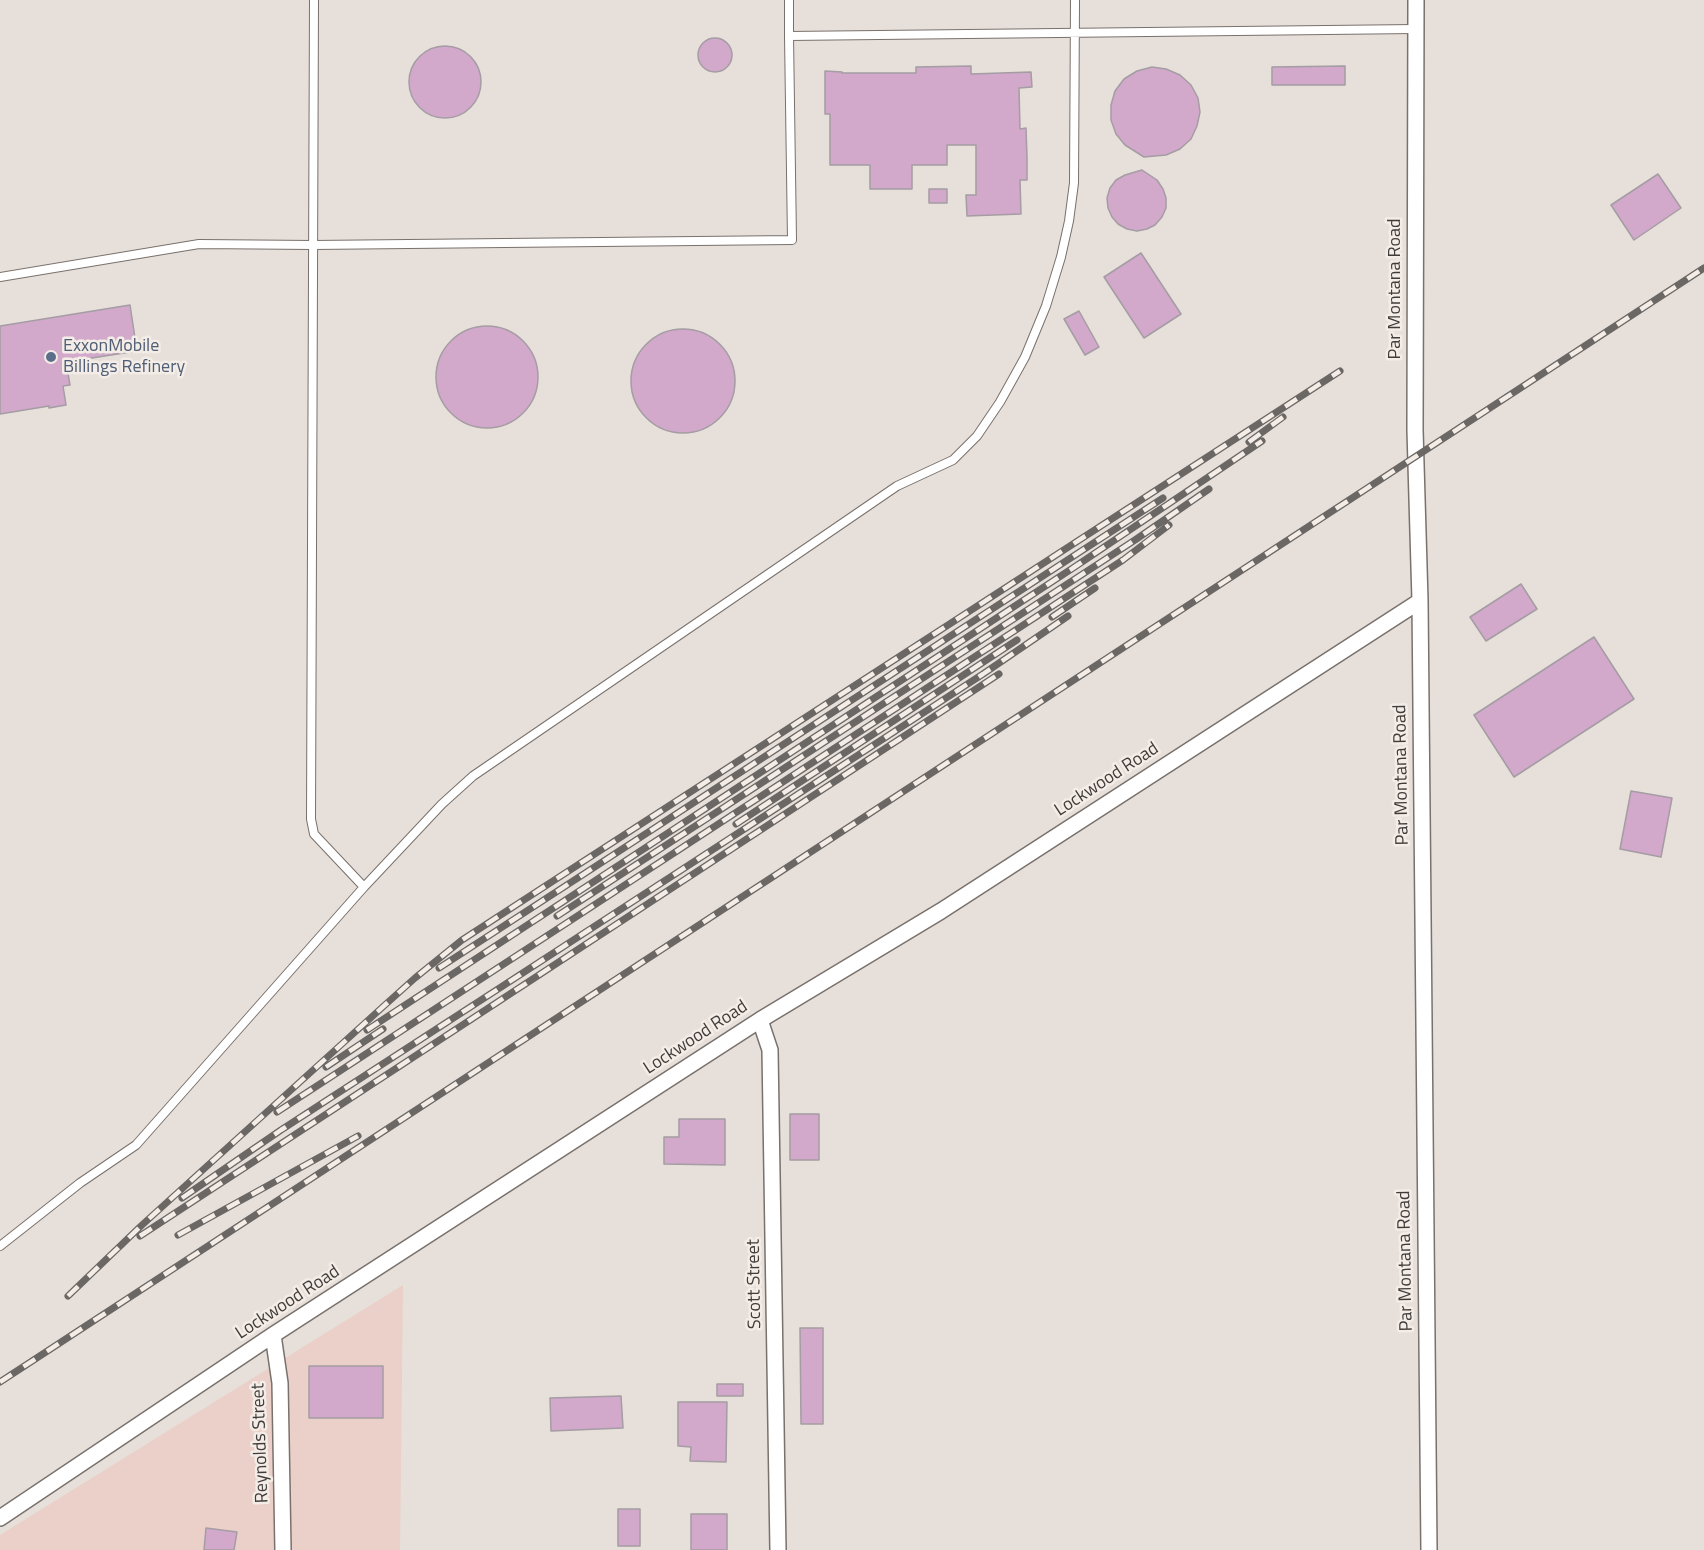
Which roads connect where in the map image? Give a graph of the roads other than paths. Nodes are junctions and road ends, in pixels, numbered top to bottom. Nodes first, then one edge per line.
1 (314, 0) edge
2 (789, 0) edge
3 (1075, 0) edge
4 (1416, 0) edge
5 (1416, 29) junction
6 (1075, 33) junction
7 (789, 36) junction
8 (313, 245) junction
9 (0, 277) edge
10 (1420, 601) junction
11 (363, 887) junction
12 (760, 1020) junction
13 (0, 1245) edge
14 (273, 1335) junction
15 (0, 1518) edge
16 (283, 1550) edge
17 (778, 1550) edge
18 (1429, 1550) edge

1 - 8 lane
2 - 7 lane
3 - 6 lane
4 - 5 street, Par Montana Road
5 - 6 lane
5 - 10 street, Par Montana Road
6 - 7 lane
6 - 11 lane
7 - 8 lane
8 - 9 lane
8 - 11 lane
10 - 12 street, Lockwood Road
10 - 18 street, Par Montana Road
11 - 13 lane
12 - 14 street, Lockwood Road
12 - 17 street, Scott Street
14 - 15 street, Lockwood Road
14 - 16 street, Reynolds Street

